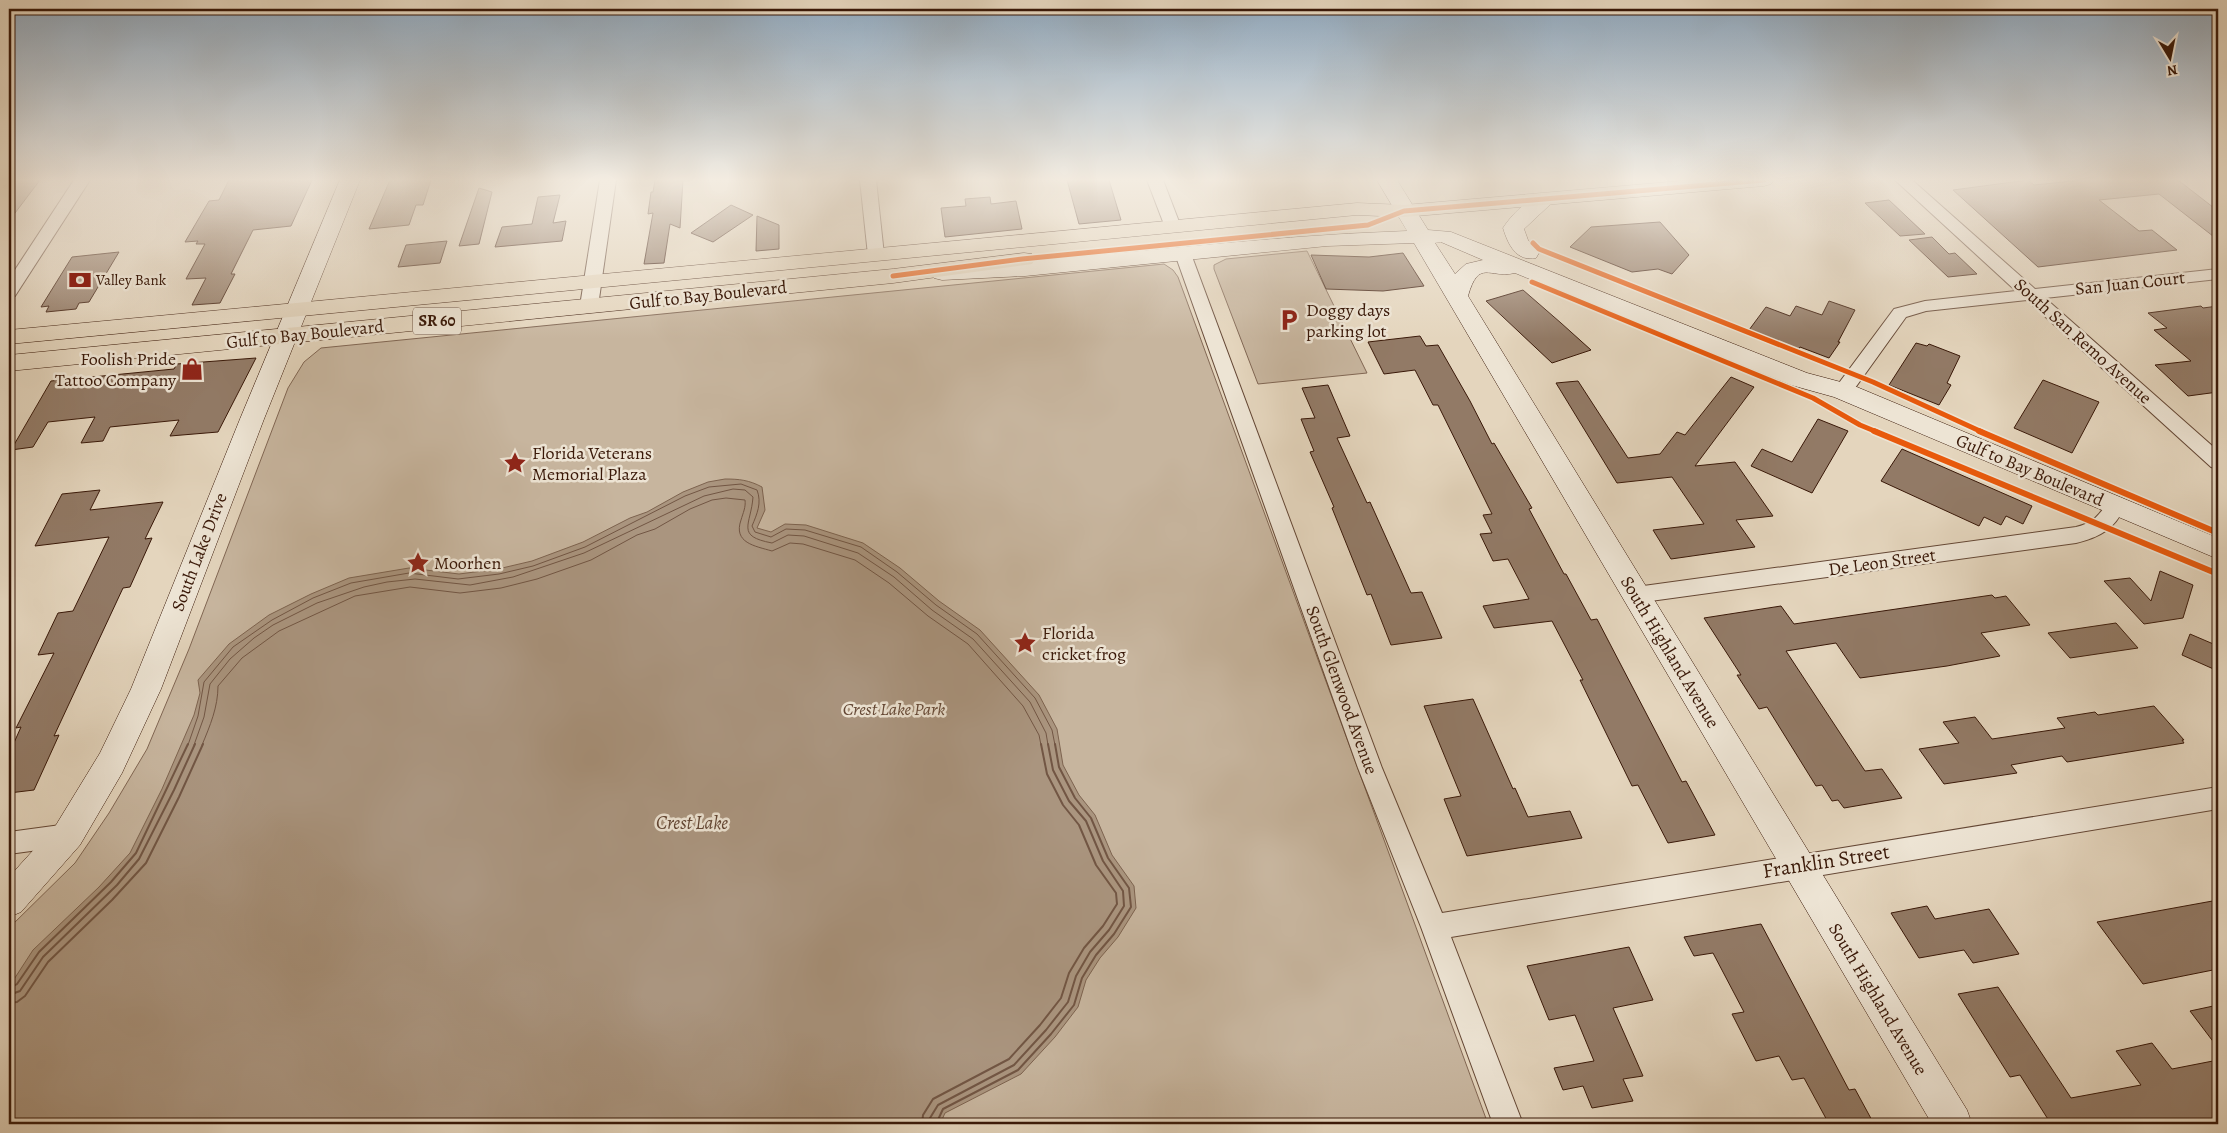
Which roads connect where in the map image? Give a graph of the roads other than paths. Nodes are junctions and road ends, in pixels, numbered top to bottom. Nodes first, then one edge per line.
1 (48, 233) edge
2 (328, 233) edge
3 (600, 233) edge
4 (874, 233) edge
5 (1111, 233) edge
6 (1288, 233) edge
7 (1418, 233) edge
8 (1471, 233) edge
9 (1515, 233) edge
10 (1963, 233) edge
11 (1420, 236) junction
12 (1183, 254) junction
13 (876, 255) junction
14 (1525, 260) junction
15 (2218, 274) edge
16 (893, 276) junction
17 (593, 282) junction
18 (764, 289) junction
19 (9, 292) edge
20 (2031, 294) junction
21 (1457, 296) junction
22 (589, 306) junction
23 (297, 310) junction
24 (284, 336) junction
25 (9, 337) edge
26 (9, 363) edge
27 (1843, 391) junction
28 (2209, 445) edge
29 (2218, 462) edge
30 (2115, 506) junction
31 (2218, 549) edge
32 (1636, 595) junction
33 (2218, 798) edge
34 (68, 834) junction
35 (9, 843) edge
36 (1799, 866) junction
37 (9, 901) edge
38 (1434, 927) junction
39 (1508, 1124) edge
40 (1953, 1124) edge

1 - 19 street
2 - 23 street, South Lake Drive
3 - 17 street
4 - 13 street
5 - 13 main road, Gulf to Bay Boulevard / SR 60
6 - 16 main road, Gulf to Bay Boulevard / SR 60
7 - 11 street, South Highland Avenue
8 - 14 street, Gulf to Bay Boulevard
9 - 14 street
10 - 20 street, South San Remo Avenue
11 - 12 street, Gulf to Bay Boulevard
11 - 14 street, Gulf to Bay Boulevard
11 - 21 street, South Highland Avenue
12 - 16 street, Gulf to Bay Boulevard
12 - 38 street, South Glenwood Avenue
13 - 17 main road, Gulf to Bay Boulevard / SR 60
13 - 18 main road
14 - 21 street
14 - 27 street, Gulf to Bay Boulevard
15 - 20 street, San Juan Court
16 - 18 main road, Gulf to Bay Boulevard / SR 60
17 - 22 street
17 - 23 main road, Gulf to Bay Boulevard / SR 60
18 - 22 main road, Gulf to Bay Boulevard / SR 60
20 - 27 street, San Juan Court
20 - 28 street, South San Remo Avenue
21 - 32 street, South Highland Avenue
22 - 24 main road, Gulf to Bay Boulevard / SR 60
23 - 24 street, South Lake Drive
23 - 25 main road, Gulf to Bay Boulevard / SR 60
24 - 26 main road, Gulf to Bay Boulevard / SR 60
24 - 34 street, South Lake Drive
27 - 30 street, Gulf to Bay Boulevard
28 - 29 street, South San Remo Avenue
30 - 31 street, Gulf to Bay Boulevard
30 - 32 street, De Leon Street
32 - 36 street, South Highland Avenue
33 - 36 street, Franklin Street
34 - 35 street
34 - 37 street, South Lake Drive
36 - 38 street, Franklin Street
36 - 40 street, South Highland Avenue
38 - 39 street, South Glenwood Avenue

